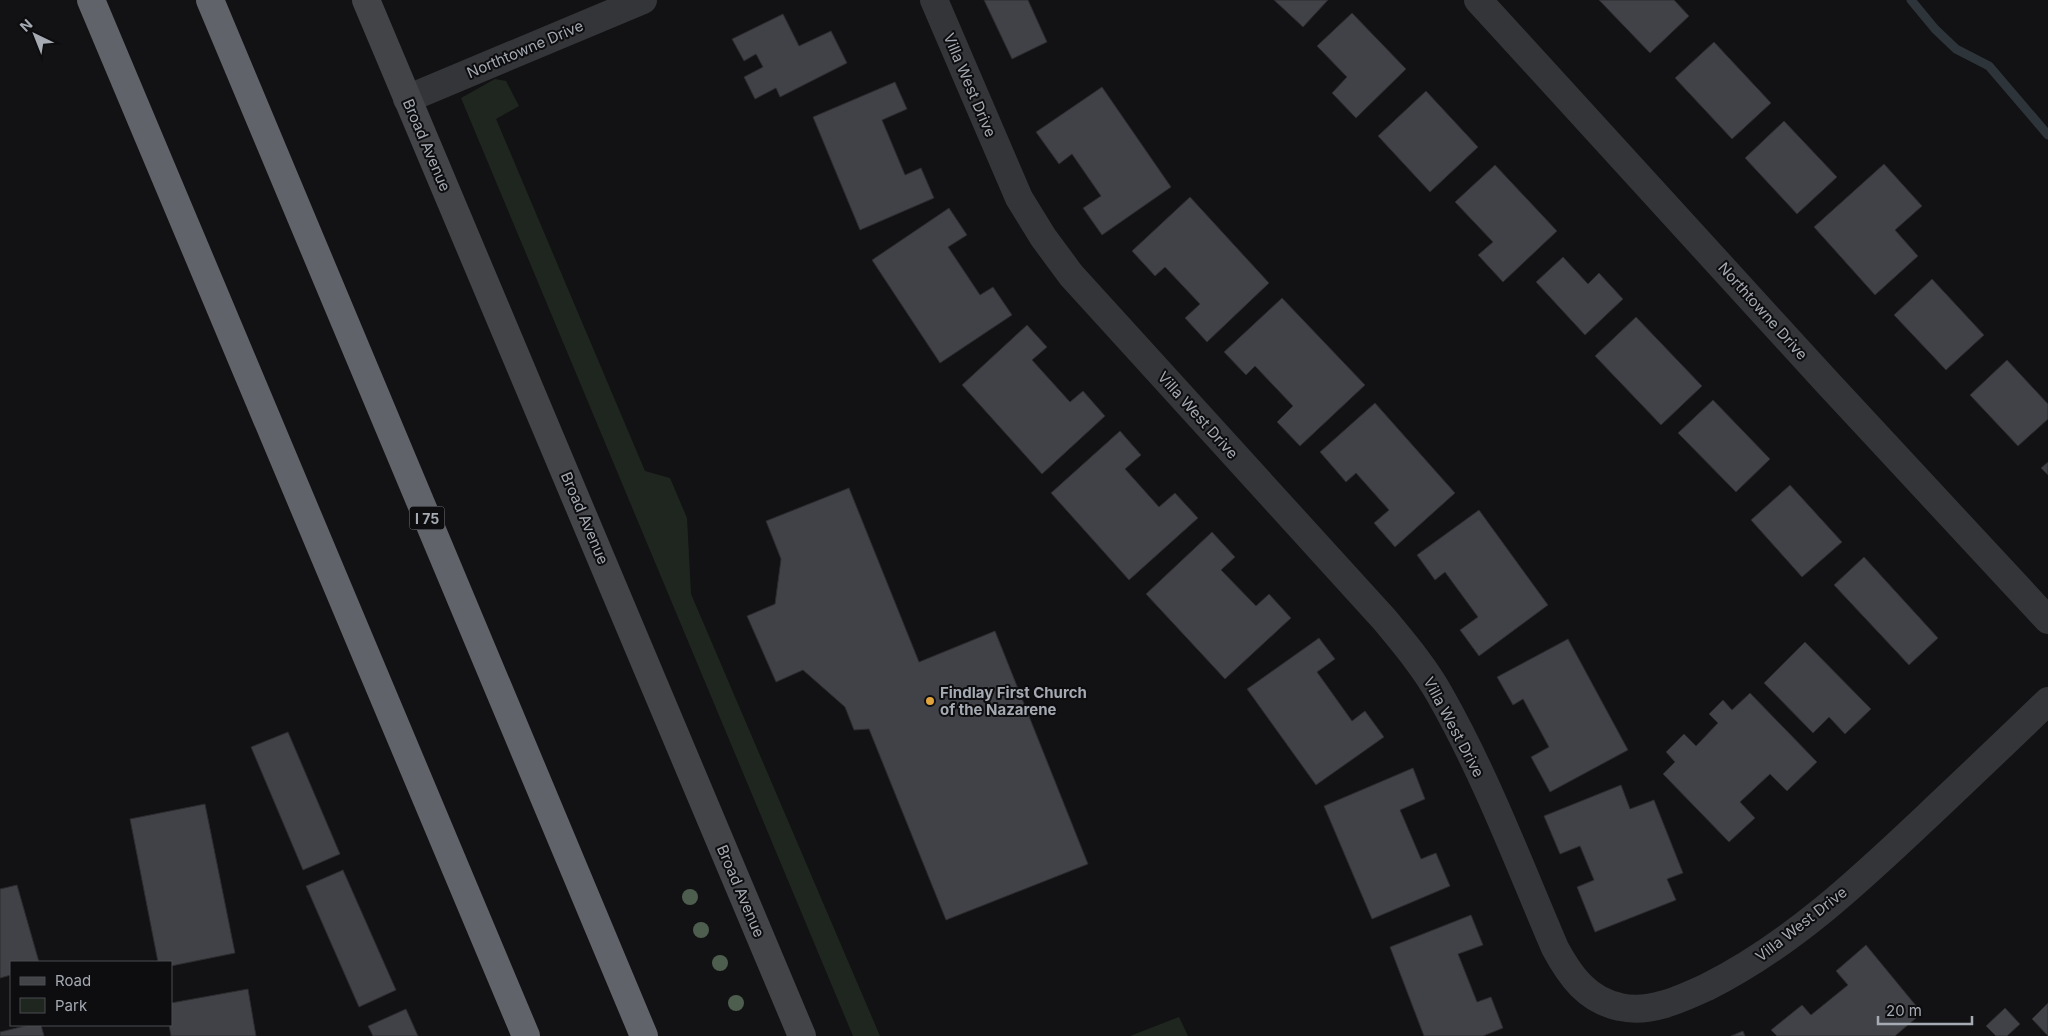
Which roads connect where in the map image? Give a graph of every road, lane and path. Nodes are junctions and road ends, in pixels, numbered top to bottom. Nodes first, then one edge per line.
1 (92, 0) edge
2 (210, 0) edge
3 (366, 0) edge
4 (643, 0) edge
5 (934, 0) edge
6 (1478, 0) edge
7 (407, 99) junction
8 (2048, 620) edge
9 (2048, 701) edge
10 (526, 1036) edge
11 (644, 1036) edge
12 (802, 1036) edge

1 - 10 highway
2 - 11 highway, I 75
3 - 7 main road, Broad Avenue
4 - 7 street, Northtowne Drive
5 - 9 street, Villa West Drive
6 - 8 street, Northtowne Drive
7 - 12 main road, Broad Avenue

